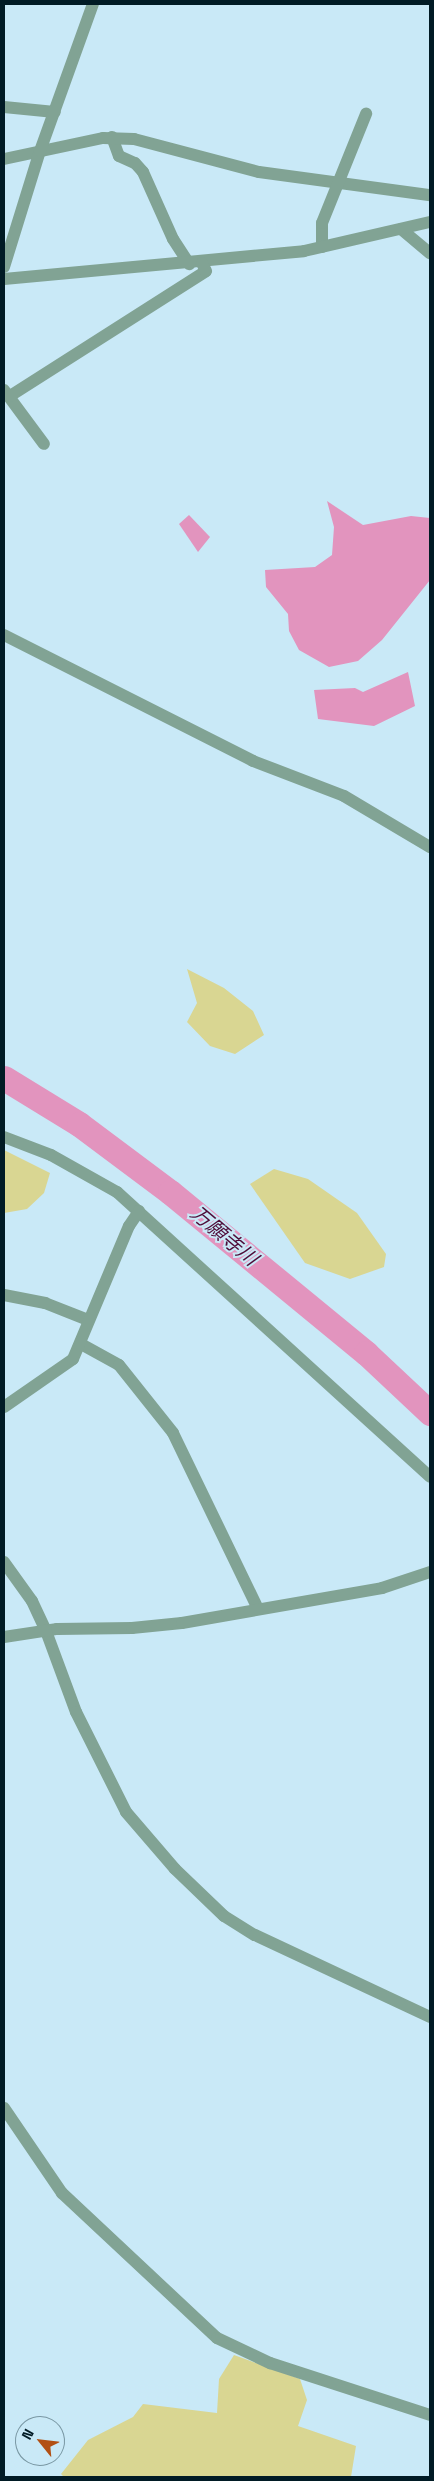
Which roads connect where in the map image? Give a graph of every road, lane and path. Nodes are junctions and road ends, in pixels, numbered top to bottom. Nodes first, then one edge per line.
1 (93, 4) edge
2 (4, 107) edge
3 (55, 112) junction
4 (366, 114) dead end
5 (112, 137) junction
6 (39, 154) junction
7 (4, 159) edge
8 (337, 184) junction
9 (430, 195) edge
10 (430, 222) edge
11 (401, 229) junction
12 (322, 246) junction
13 (430, 253) edge
14 (202, 262) junction
15 (189, 264) junction
16 (4, 267) edge
17 (4, 279) edge
18 (7, 393) edge
19 (44, 444) dead end
20 (4, 635) edge
21 (430, 847) edge
22 (4, 1137) edge
23 (139, 1211) junction
24 (4, 1295) edge
25 (88, 1320) junction
26 (80, 1344) junction
27 (4, 1407) edge
28 (430, 1478) edge
29 (4, 1562) edge
30 (430, 1572) edge
31 (258, 1609) junction
32 (46, 1631) junction
33 (4, 1637) edge
34 (430, 2016) edge
35 (4, 2108) edge
36 (430, 2415) edge

1 - 3 street
2 - 3 street
3 - 6 street
4 - 8 street
5 - 6 street
5 - 8 street
5 - 15 street
6 - 7 street
6 - 16 street
8 - 9 street
8 - 12 street
10 - 11 street
11 - 12 street
11 - 13 street
12 - 14 street
14 - 15 street
14 - 18 street
15 - 17 street
18 - 19 street
20 - 21 street
22 - 23 street
23 - 25 street
23 - 28 street
24 - 25 street
25 - 26 street
26 - 27 street
26 - 31 street
29 - 32 street
30 - 31 street
31 - 32 street
32 - 33 street
32 - 34 street
35 - 36 street

